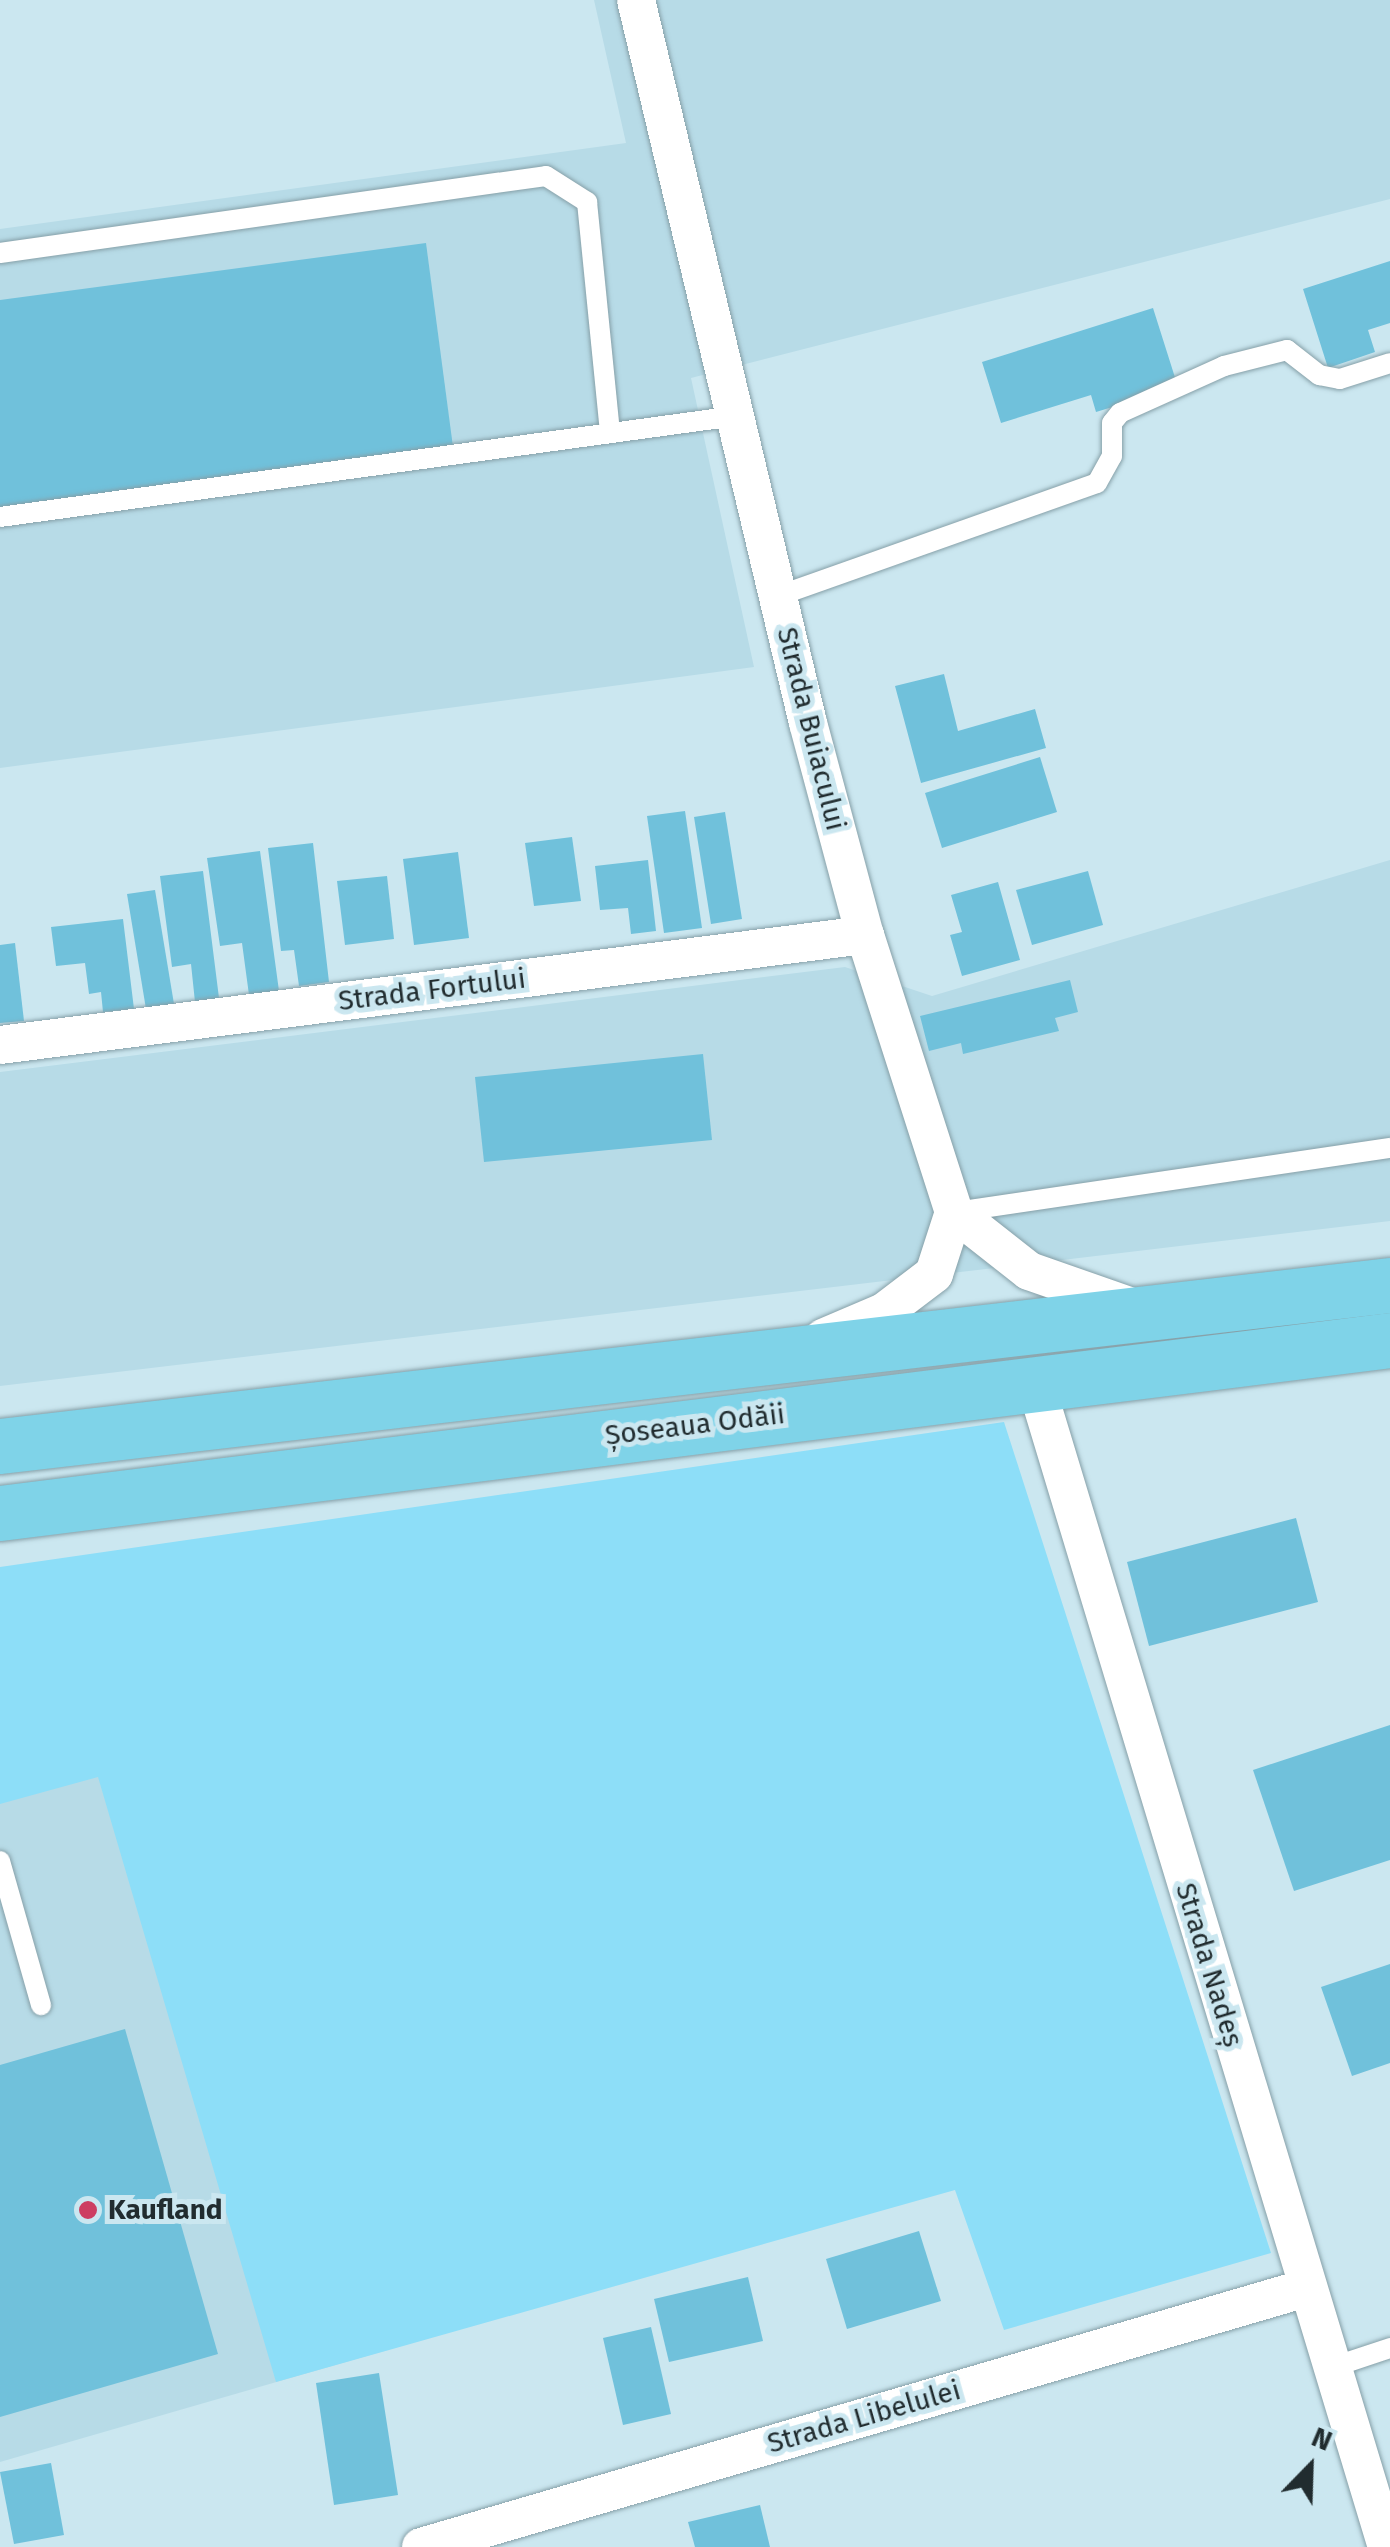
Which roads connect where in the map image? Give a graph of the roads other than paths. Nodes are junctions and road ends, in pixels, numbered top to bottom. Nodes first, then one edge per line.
1 (636, 0) edge
2 (0, 253) edge
3 (1390, 363) edge
4 (735, 416) junction
5 (610, 433) junction
6 (0, 517) edge
7 (778, 596) junction
8 (865, 935) junction
9 (0, 1045) edge
10 (1390, 1148) edge
11 (954, 1212) junction
12 (1390, 1286) edge
13 (1152, 1314) junction
14 (1390, 1340) edge
15 (775, 1358) junction
16 (1034, 1382) junction
17 (17, 1442) edge
18 (64, 1504) junction
19 (0, 1513) edge
20 (0, 1522) edge
21 (0, 1860) edge
22 (41, 2005) dead end
23 (1306, 2288) junction
24 (1390, 2348) edge
25 (1330, 2368) junction
26 (421, 2547) edge
27 (1387, 2547) edge

1 - 4 street, Strada Buiacului
2 - 5 lane
3 - 7 lane
4 - 5 lane
4 - 7 street, Strada Buiacului
5 - 6 lane
7 - 8 street, Strada Buiacului
8 - 9 street, Strada Fortului
8 - 11 street, Strada Buiacului
10 - 11 lane
11 - 13 street
11 - 15 street
12 - 13 main road, Șoseaua Odăii
13 - 15 main road, Șoseaua Odăii
14 - 16 main road, Șoseaua Odăii
15 - 17 main road, Șoseaua Odăii
16 - 18 main road, Șoseaua Odăii
16 - 23 street, Strada Nadeș
18 - 19 main road, Șoseaua Odăii
18 - 20 main road
21 - 22 lane
23 - 25 street, Strada Nadeș
23 - 26 street, Strada Libelulei
24 - 25 lane
25 - 27 street, Strada Nadeș

